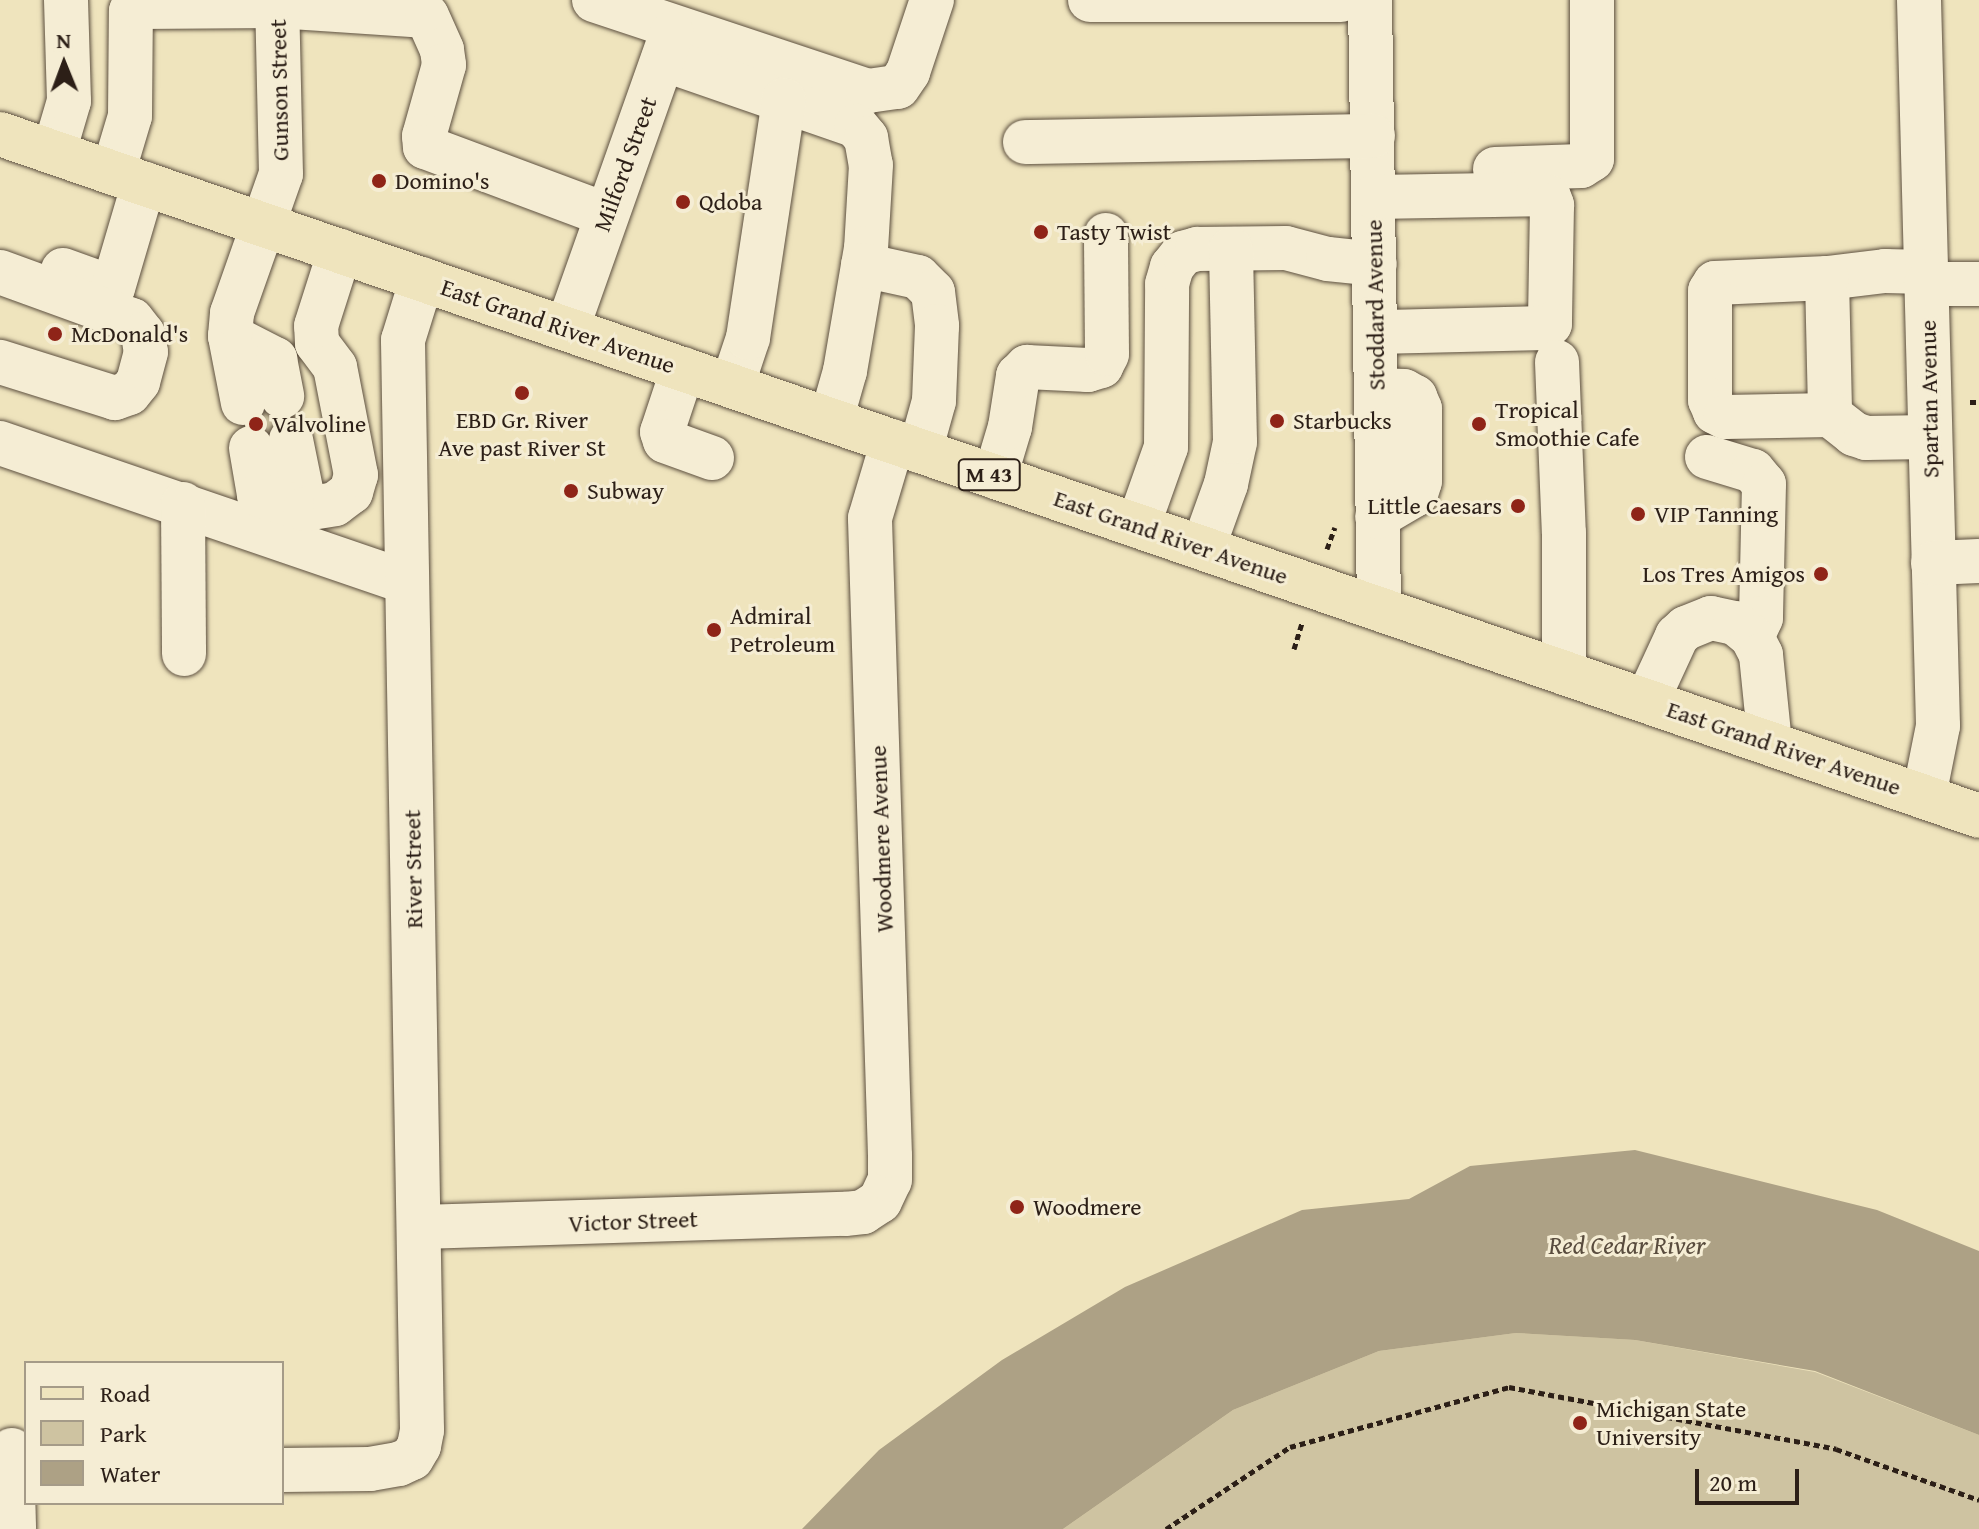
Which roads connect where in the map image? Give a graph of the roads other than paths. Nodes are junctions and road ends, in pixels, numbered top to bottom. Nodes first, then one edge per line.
1 (66, 0) edge
2 (594, 0) edge
3 (932, 0) edge
4 (1090, 0) edge
5 (1341, 0) edge
6 (1370, 0) edge
7 (1592, 0) edge
8 (1919, 0) edge
9 (277, 3) edge
10 (433, 8) edge
11 (673, 29) edge
12 (784, 100) junction
13 (0, 134) edge
14 (1025, 142) dead end
15 (54, 152) junction
16 (1373, 169) junction
17 (129, 178) junction
18 (607, 215) junction
19 (264, 225) junction
20 (1106, 235) dead end
21 (0, 249) edge
22 (1231, 249) junction
23 (340, 251) junction
24 (1375, 264) junction
25 (863, 265) junction
26 (0, 272) edge
27 (1827, 278) junction
28 (1926, 278) junction
29 (422, 279) junction
30 (1979, 284) edge
31 (567, 329) junction
32 (1376, 332) junction
33 (317, 343) junction
34 (0, 362) edge
35 (1557, 362) dead end
36 (683, 369) junction
37 (732, 386) junction
38 (1830, 415) junction
39 (831, 420) junction
40 (1930, 437) junction
41 (0, 443) edge
42 (271, 444) tunnel mouth
43 (907, 446) junction
44 (1707, 457) dead end
45 (712, 458) dead end
46 (995, 477) junction
47 (183, 504) junction
48 (1138, 526) junction
49 (1203, 548) junction
50 (1979, 561) edge
51 (1933, 563) junction
52 (407, 582) junction
53 (1379, 609) junction
54 (1752, 637) junction
55 (184, 654) dead end
56 (1564, 673) junction
57 (1647, 701) junction
58 (1770, 744) junction
59 (1924, 796) junction
60 (1979, 816) edge
61 (845, 1214) joint
62 (421, 1227) junction
63 (13, 1450) edge
64 (284, 1470) edge
65 (14, 1529) edge

1 - 15 street
2 - 11 street
3 - 11 street
4 - 5 street
6 - 16 street, Stoddard Avenue
7 - 16 street
8 - 28 street, Spartan Avenue
9 - 10 street
9 - 17 street
9 - 19 street, Gunson Street
10 - 18 street
11 - 12 street
11 - 18 street, Milford Street
12 - 25 street
12 - 37 street
13 - 15 main road, East Grand River Avenue / M 43
14 - 16 street
15 - 17 main road, East Grand River Avenue / M 43
16 - 24 street, Stoddard Avenue
16 - 32 street
17 - 19 main road, East Grand River Avenue / M 43
17 - 21 street
18 - 31 street, Milford Street
19 - 23 main road, East Grand River Avenue / M 43
19 - 33 street, Gunson Street
20 - 46 street
22 - 24 street
22 - 48 street
22 - 49 street
23 - 29 main road, East Grand River Avenue / M 43
23 - 33 street
24 - 32 street, Stoddard Avenue
25 - 39 street
25 - 43 street, Woodmere Avenue
26 - 34 street
27 - 28 street
27 - 38 street
27 - 38 street
28 - 30 street
28 - 40 street, Spartan Avenue
29 - 31 main road, East Grand River Avenue / M 43
29 - 52 street, River Street
31 - 36 main road, East Grand River Avenue / M 43
32 - 53 street, Stoddard Avenue
33 - 42 street
35 - 56 street
36 - 37 main road, East Grand River Avenue / M 43
36 - 45 street
37 - 39 main road, East Grand River Avenue / M 43
38 - 40 street
39 - 43 main road, East Grand River Avenue / M 43
40 - 51 street, Spartan Avenue
41 - 47 street
43 - 46 main road, East Grand River Avenue / M 43
43 - 61 street, Woodmere Avenue
44 - 54 street
46 - 48 main road, East Grand River Avenue / M 43
47 - 52 street
47 - 55 street
48 - 49 main road, East Grand River Avenue / M 43
49 - 53 main road, East Grand River Avenue / M 43
50 - 51 street
51 - 59 street, Spartan Avenue
52 - 62 street, River Street
53 - 56 main road, East Grand River Avenue / M 43
54 - 57 street
54 - 58 street
56 - 57 main road, East Grand River Avenue / M 43
57 - 58 main road, East Grand River Avenue / M 43
58 - 59 main road, East Grand River Avenue / M 43
59 - 60 main road, East Grand River Avenue / M 43
61 - 62 street, Victor Street
62 - 64 street, River Street
63 - 65 street

